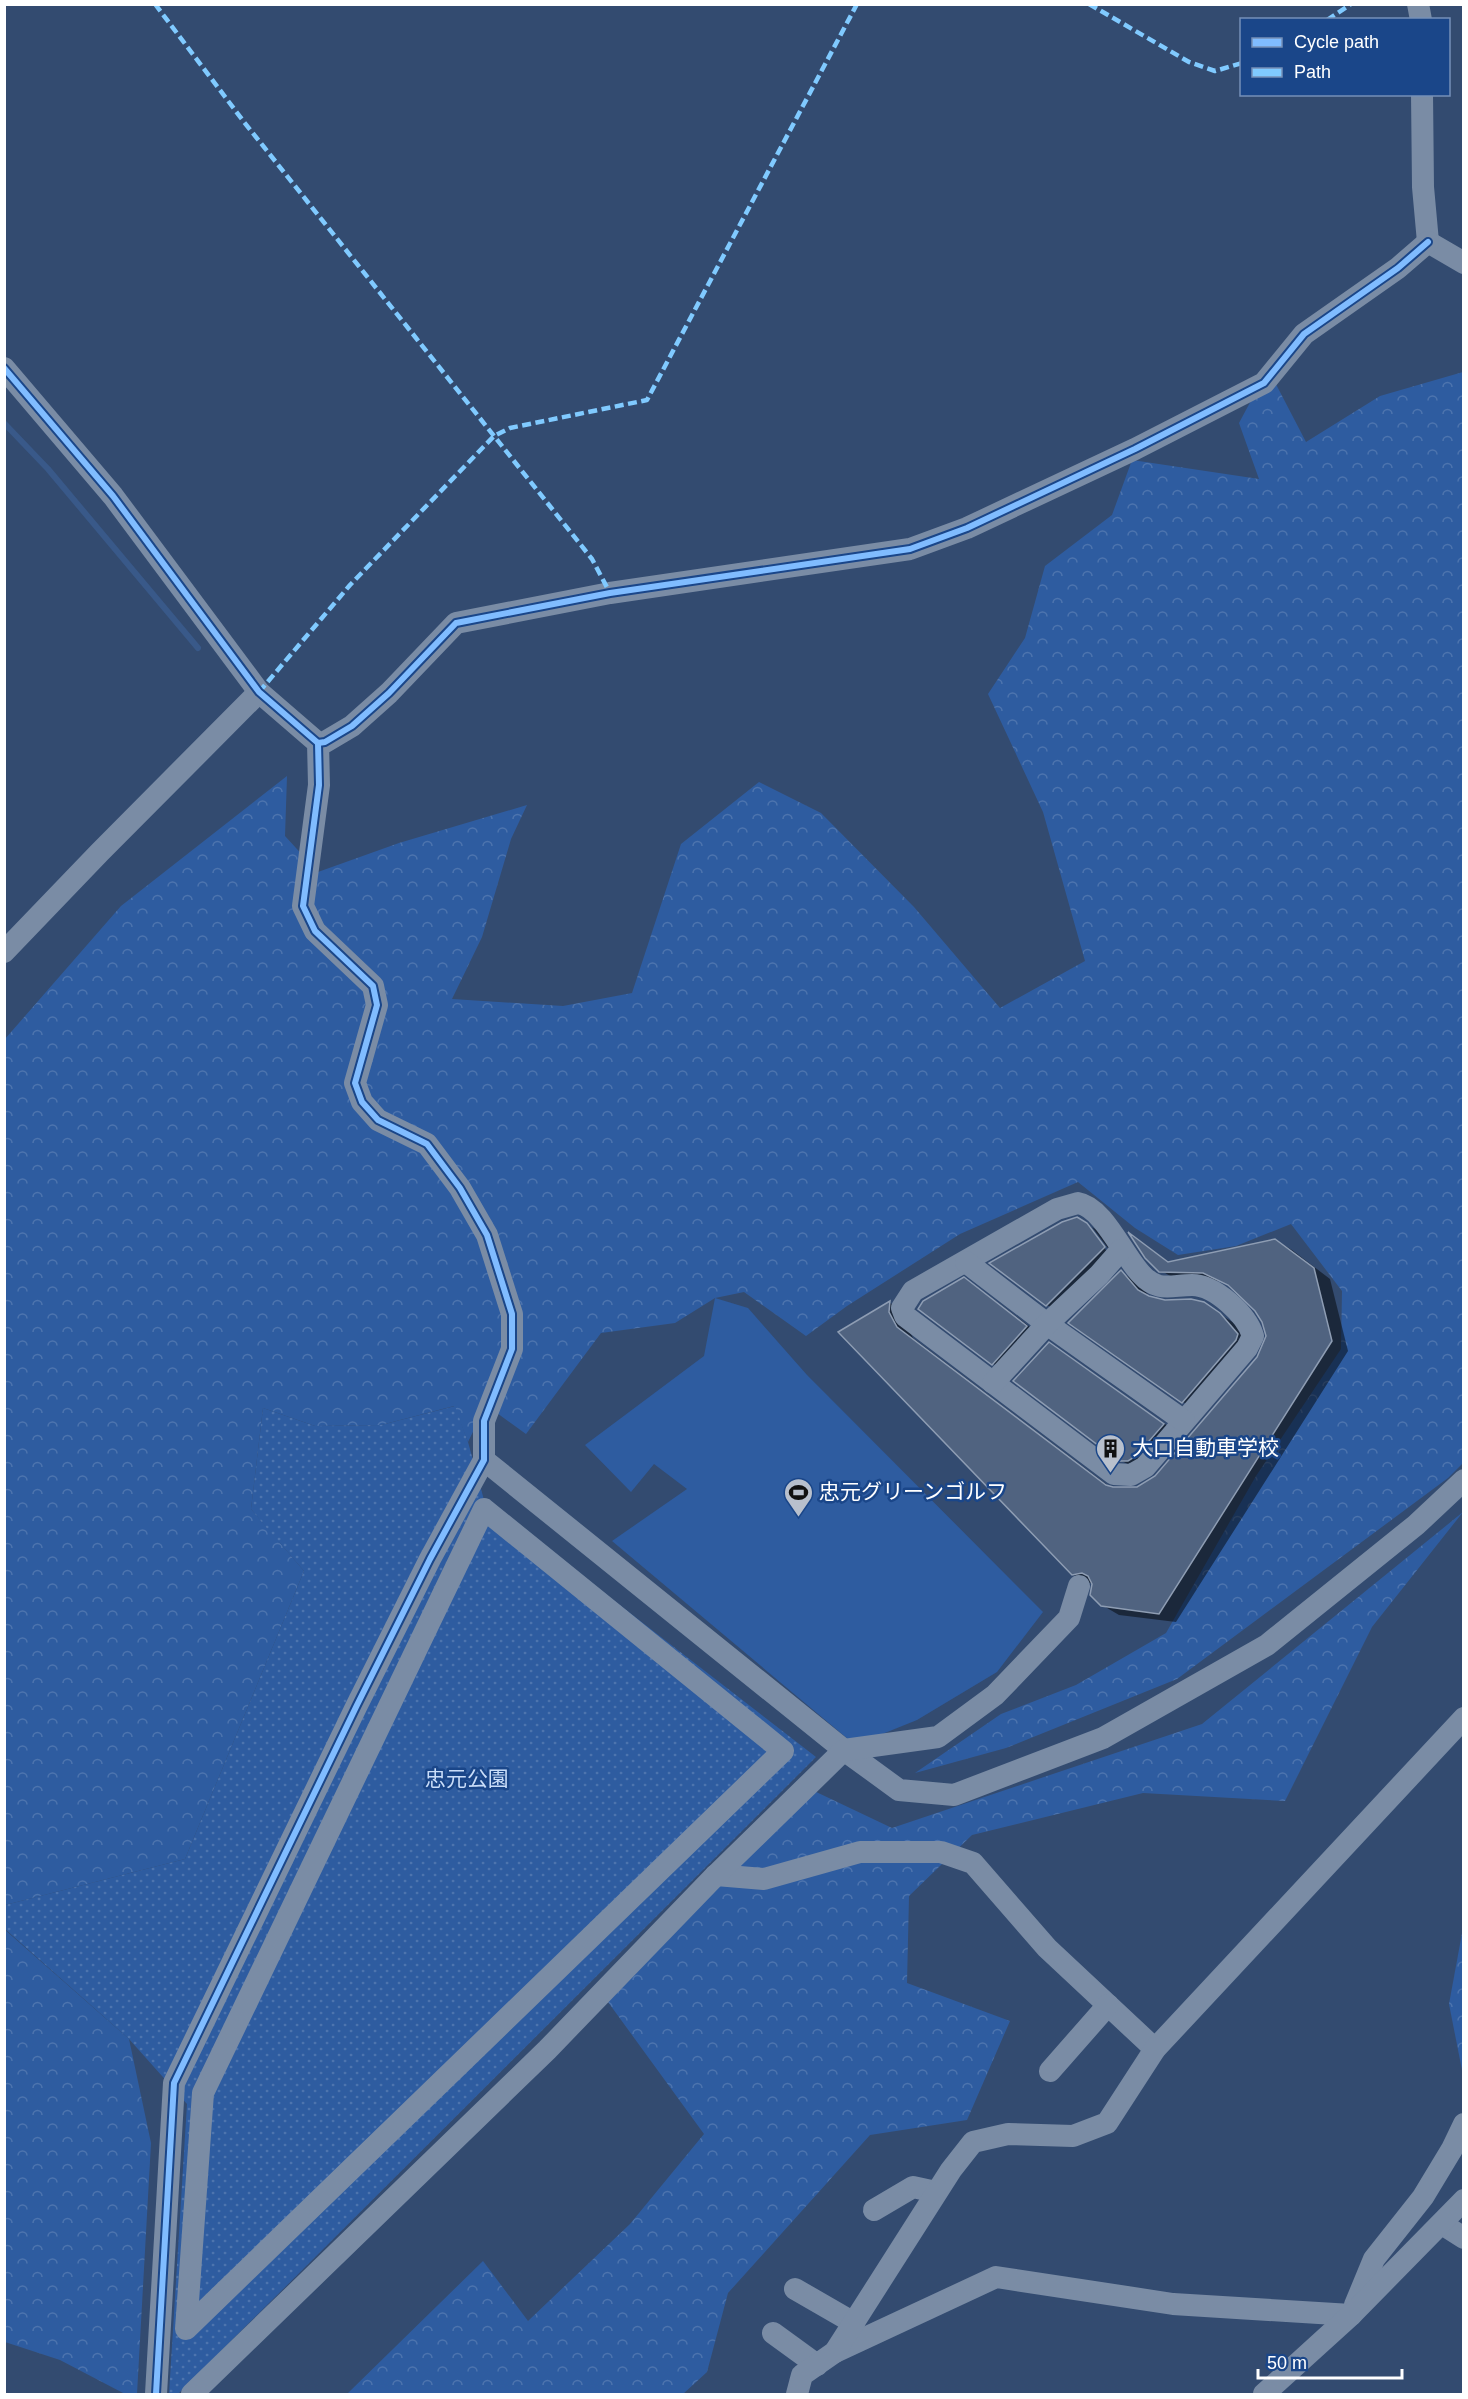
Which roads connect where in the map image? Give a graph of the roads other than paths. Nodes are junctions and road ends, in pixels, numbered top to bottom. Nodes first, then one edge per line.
1 (1422, 96) edge
2 (1428, 242) junction
3 (1464, 263) edge
4 (4, 368) edge
5 (259, 693) junction
6 (318, 743) junction
7 (4, 952) edge
8 (1121, 1250) junction
9 (966, 1262) junction
10 (1047, 1324) junction
11 (993, 1383) junction
12 (1184, 1421) junction
13 (484, 1460) junction
14 (1464, 1480) edge
15 (484, 1509) joint
16 (1079, 1586) dead end
17 (1464, 1718) edge
18 (844, 1750) junction
19 (716, 1875) junction
20 (1108, 2005) junction
21 (1155, 2049) junction
22 (1050, 2072) dead end
23 (1464, 2124) edge
24 (936, 2192) junction
25 (1464, 2200) edge
26 (874, 2210) dead end
27 (1442, 2224) junction
28 (1464, 2238) edge
29 (795, 2289) dead end
30 (1352, 2315) junction
31 (854, 2323) junction
32 (773, 2333) dead end
33 (813, 2372) edge
34 (156, 2394) edge
35 (192, 2394) edge
36 (778, 2394) edge
37 (1264, 2394) edge

1 - 2 street
2 - 3 street
2 - 6 street
4 - 5 street
5 - 6 street
5 - 7 street
6 - 13 street
8 - 9 street
8 - 10 street
8 - 12 street
9 - 10 street
9 - 11 street
10 - 11 street
10 - 12 street
11 - 12 street
13 - 18 street
13 - 34 street
14 - 18 street
15 - 15 street
16 - 18 street
17 - 21 street
18 - 19 street
19 - 20 street
19 - 35 street
20 - 21 street
20 - 22 street
21 - 24 street
23 - 30 street
24 - 26 street
24 - 31 street
25 - 27 street
27 - 28 street
27 - 30 street
29 - 31 street
30 - 33 street
30 - 37 street
31 - 33 street
32 - 33 street
33 - 36 street

